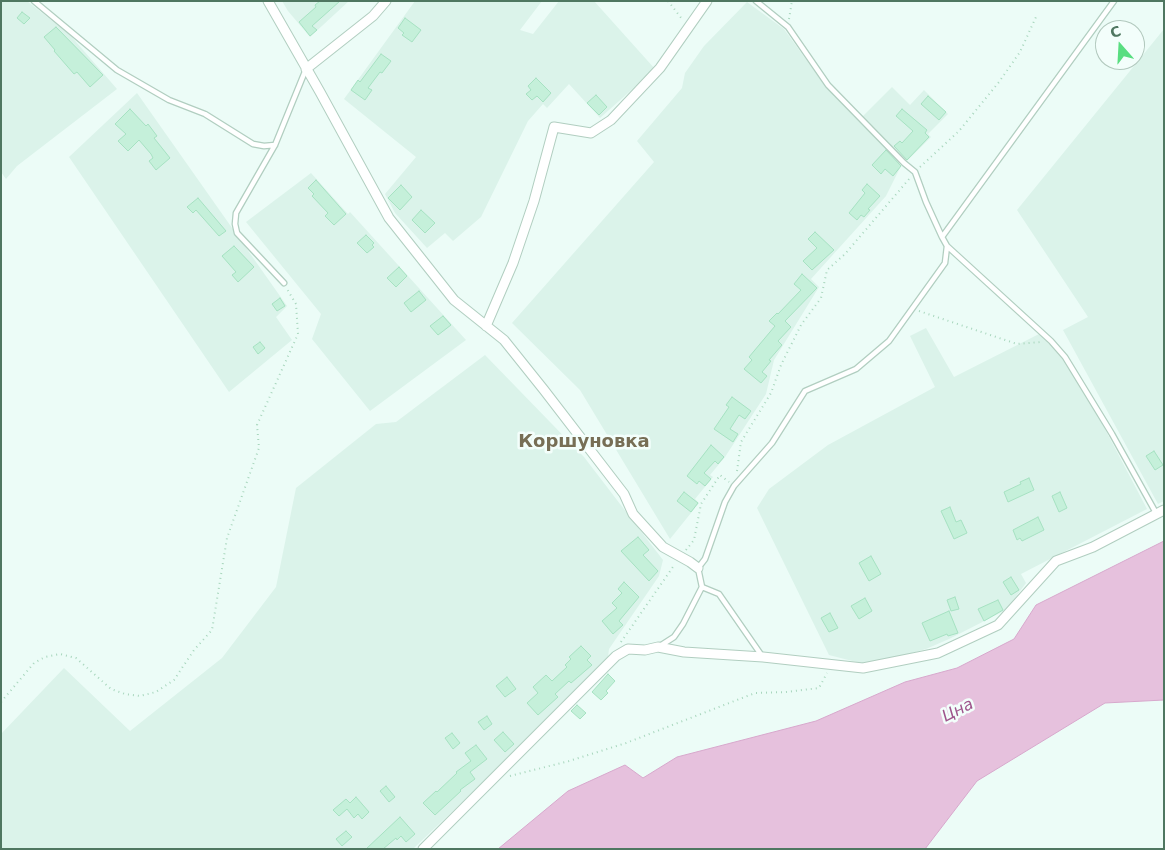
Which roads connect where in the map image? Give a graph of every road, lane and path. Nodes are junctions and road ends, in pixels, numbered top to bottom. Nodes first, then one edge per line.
1 (34, 1) edge
2 (268, 1) edge
3 (386, 1) edge
4 (668, 1) edge
5 (707, 1) edge
6 (756, 1) edge
7 (792, 1) edge
8 (1114, 1) edge
9 (1036, 17) dead end
10 (788, 27) junction
11 (688, 29) junction
12 (306, 69) junction
13 (275, 145) junction
14 (915, 172) junction
15 (942, 237) junction
16 (947, 246) junction
17 (284, 283) joint
18 (912, 309) junction
19 (486, 326) junction
20 (1051, 341) junction
21 (734, 486) junction
22 (1160, 512) edge
23 (680, 557) junction
24 (698, 568) junction
25 (702, 587) junction
26 (658, 647) junction
27 (616, 656) junction
28 (763, 657) junction
29 (831, 664) junction
30 (1, 702) edge
31 (509, 776) dead end
32 (423, 849) edge

1 - 13 lane
2 - 12 street
3 - 12 street
4 - 11 path
5 - 11 street
6 - 10 lane
7 - 10 path
8 - 15 lane
9 - 14 path
10 - 14 lane
11 - 19 street
12 - 13 lane
12 - 19 street
13 - 17 lane
14 - 15 lane
14 - 21 path
15 - 16 lane
16 - 18 lane
16 - 20 lane
17 - 30 path
18 - 20 path
18 - 21 lane
19 - 23 street
20 - 22 lane
21 - 23 path
21 - 24 lane
22 - 29 street
23 - 24 street
23 - 27 path
24 - 25 lane
25 - 26 lane
25 - 28 lane
26 - 27 street
26 - 28 street
27 - 32 street
28 - 29 street
29 - 31 path

